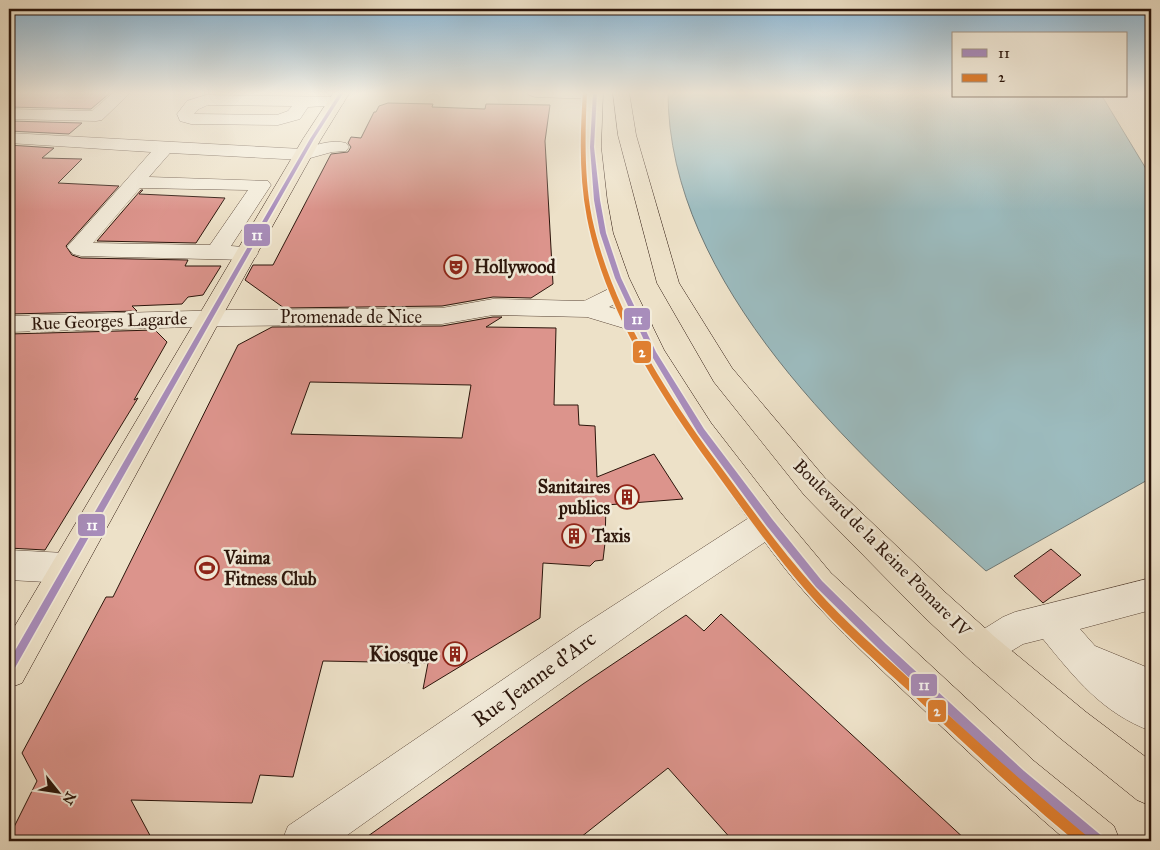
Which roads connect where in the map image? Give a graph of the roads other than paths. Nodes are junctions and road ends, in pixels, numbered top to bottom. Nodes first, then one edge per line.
1 (317, 132) edge
2 (595, 132) edge
3 (625, 132) edge
4 (627, 132) edge
5 (627, 135) junction
6 (9, 138) edge
7 (341, 144) dead end
8 (165, 147) junction
9 (306, 150) junction
10 (358, 156) dead end
11 (152, 161) junction
12 (136, 182) junction
13 (261, 185) junction
14 (219, 248) junction
15 (250, 248) junction
16 (623, 290) junction
17 (588, 309) junction
18 (209, 318) junction
19 (9, 324) edge
20 (640, 325) junction
21 (769, 522) junction
22 (9, 565) edge
23 (65, 568) junction
24 (1151, 594) edge
25 (1049, 620) junction
26 (983, 649) junction
27 (1085, 660) junction
28 (9, 670) edge
29 (1151, 687) edge
30 (1151, 712) edge
31 (1151, 786) edge
32 (1080, 834) edge
33 (303, 841) edge

1 - 9 main road
2 - 16 main road
3 - 5 main road, Boulevard de la Reine Pōmare IV
4 - 5 main road
5 - 26 main road, Boulevard de la Reine Pōmare IV
6 - 8 street
7 - 9 street
8 - 9 street
8 - 11 street
9 - 10 street
9 - 15 main road
11 - 12 street
11 - 13 street
12 - 13 street
12 - 14 street
13 - 14 street
14 - 15 street
15 - 18 main road
16 - 17 street
16 - 20 main road
17 - 18 street, Promenade de Nice
17 - 20 street, Promenade de Nice
18 - 19 street, Rue Georges Lagarde
18 - 23 main road
20 - 21 main road
21 - 32 main road
21 - 33 street, Rue Jeanne d'Arc
22 - 23 street
23 - 28 main road
24 - 25 street
25 - 26 street
25 - 27 street
26 - 31 main road, Boulevard de la Reine Pōmare IV
27 - 29 street
27 - 30 street

